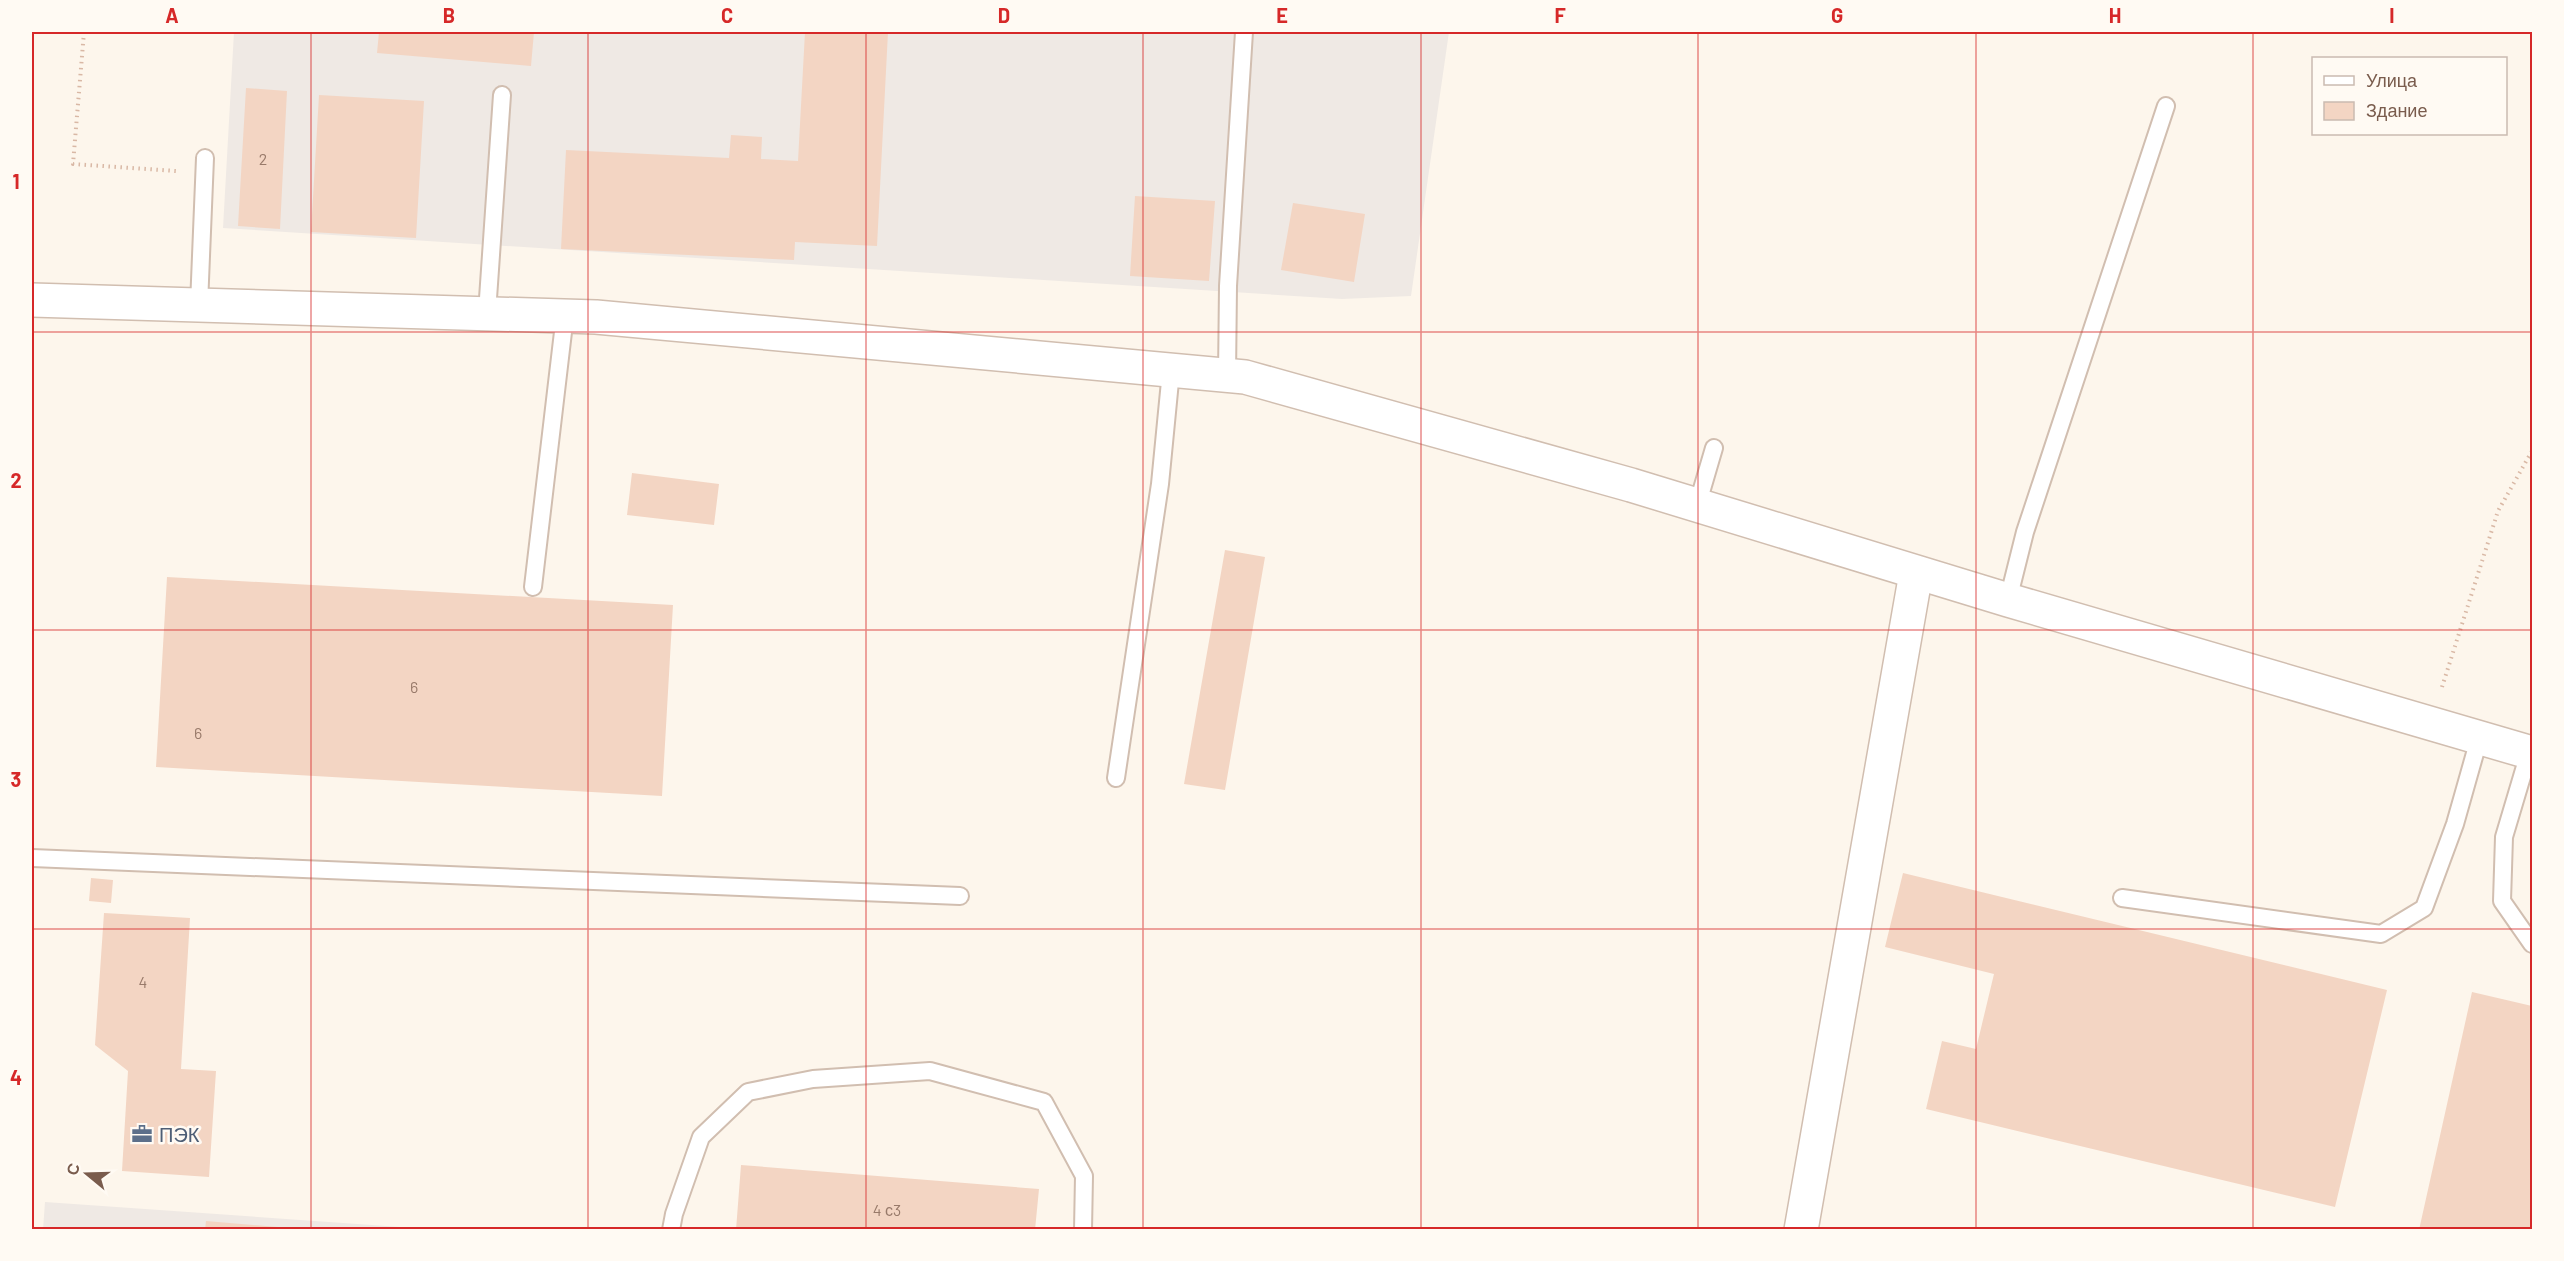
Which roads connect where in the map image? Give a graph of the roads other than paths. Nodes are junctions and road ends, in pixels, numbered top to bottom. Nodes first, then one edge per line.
1 (1244, 32) edge
2 (502, 95) dead end
3 (2166, 106) dead end
4 (205, 166) road end
5 (32, 300) edge
6 (199, 305) junction
7 (487, 313) junction
8 (565, 315) junction
9 (1171, 371) junction
10 (1227, 376) junction
11 (1714, 448) dead end
12 (1697, 506) junction
13 (1916, 573) junction
14 (533, 587) dead end
15 (2008, 600) junction
16 (2479, 739) junction
17 (2531, 753) edge
18 (1116, 778) dead end
19 (32, 858) edge
20 (960, 896) dead end
21 (2122, 898) dead end
22 (2532, 944) edge
23 (671, 1230) edge
24 (1083, 1230) edge
25 (1801, 1230) edge

1 - 10 lane
2 - 7 lane
3 - 15 lane
4 - 6 lane
5 - 6 street
6 - 7 street
7 - 8 street
8 - 9 street
8 - 14 lane
9 - 10 street
9 - 18 lane
10 - 12 street
11 - 12 lane
12 - 13 street
13 - 15 street
13 - 25 street
15 - 16 street
16 - 17 street
16 - 21 lane
17 - 22 lane
19 - 20 lane
23 - 24 lane

